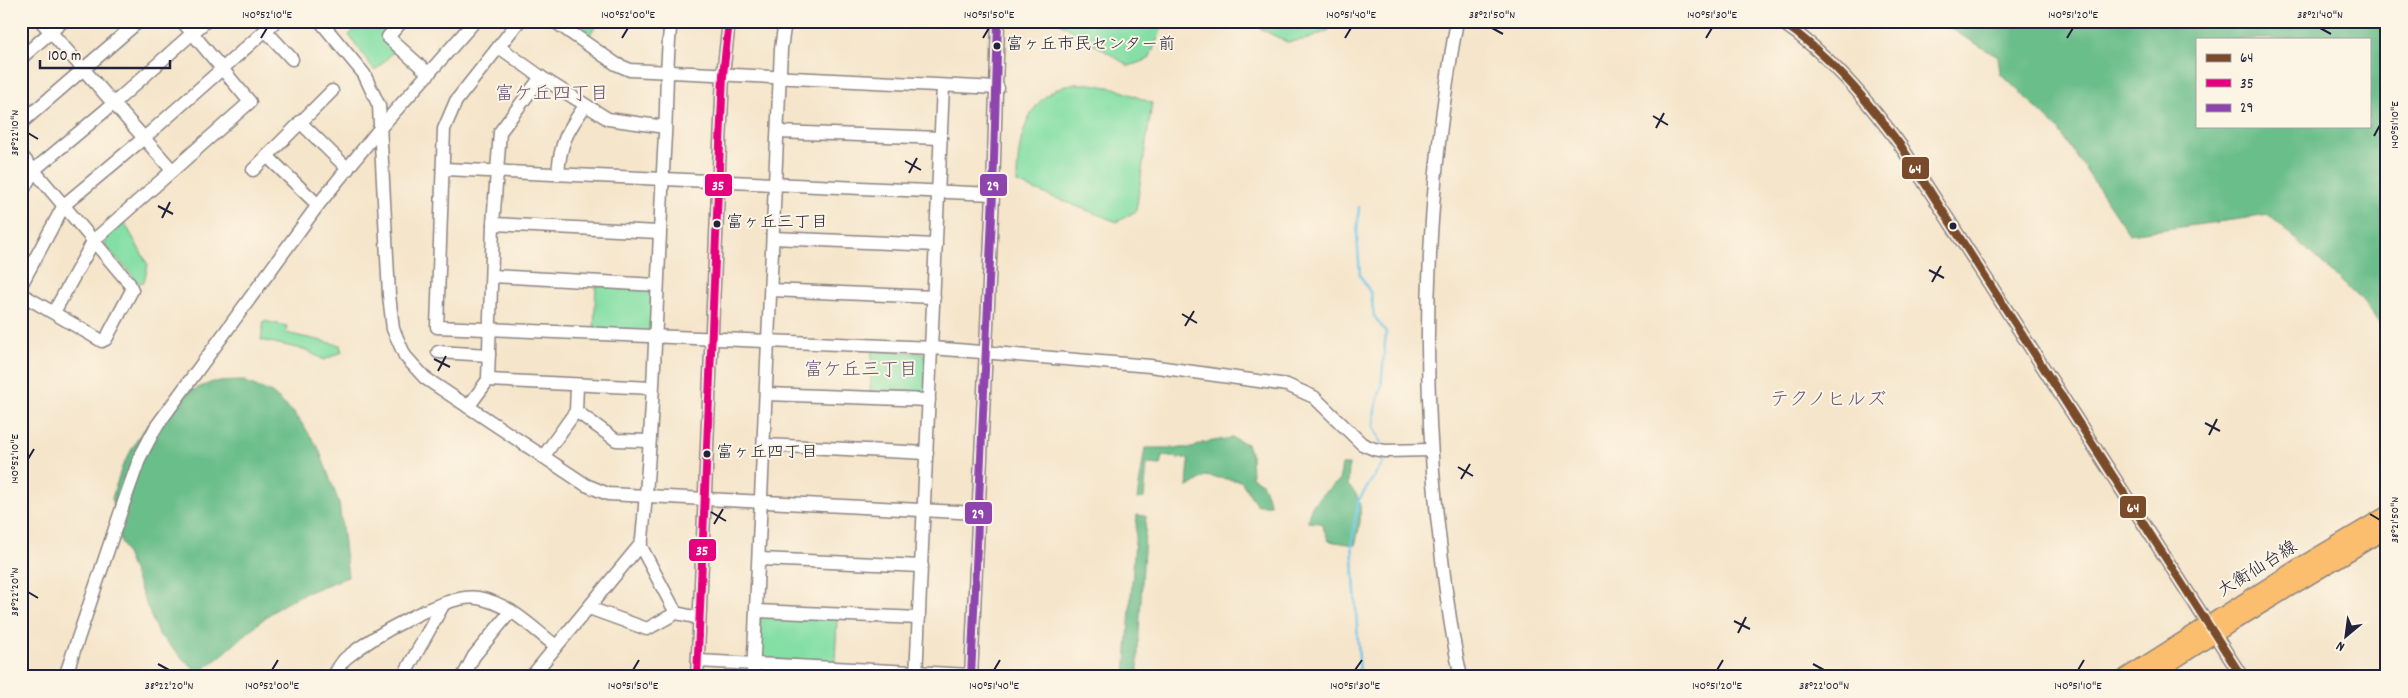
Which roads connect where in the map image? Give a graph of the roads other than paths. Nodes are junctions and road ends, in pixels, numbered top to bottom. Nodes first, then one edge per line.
1 (41, 21) edge
2 (63, 21) edge
3 (139, 21) edge
4 (182, 21) edge
5 (206, 21) edge
6 (276, 21) edge
7 (320, 21) edge
8 (402, 21) edge
9 (475, 21) edge
10 (519, 21) edge
11 (554, 21) edge
12 (670, 21) edge
13 (728, 21) edge
14 (786, 21) edge
15 (998, 21) edge
16 (1457, 21) edge
17 (1780, 21) edge
18 (266, 30) junction
19 (51, 32) junction
20 (192, 33) junction
21 (500, 47) junction
22 (21, 58) edge
23 (292, 59) dead end
24 (222, 68) junction
25 (84, 70) junction
26 (429, 74) junction
27 (666, 74) junction
28 (723, 75) junction
29 (541, 77) junction
30 (780, 78) junction
31 (943, 86) junction
32 (998, 88) junction
33 (332, 91) dead end
34 (113, 104) junction
35 (584, 106) junction
36 (300, 122) junction
37 (21, 123) edge
38 (381, 127) junction
39 (665, 127) junction
40 (778, 132) junction
41 (144, 138) junction
42 (940, 138) junction
43 (21, 155) edge
44 (267, 156) junction
45 (348, 169) junction
46 (444, 169) junction
47 (34, 170) junction
48 (172, 170) junction
49 (253, 170) dead end
50 (497, 172) junction
51 (558, 174) junction
52 (662, 180) junction
53 (718, 182) junction
54 (775, 183) junction
55 (939, 191) junction
56 (21, 194) edge
57 (993, 194) junction
58 (64, 205) junction
59 (318, 205) junction
60 (494, 224) junction
61 (659, 232) junction
62 (773, 238) junction
63 (94, 240) junction
64 (936, 245) junction
65 (492, 276) junction
66 (21, 285) edge
67 (657, 285) junction
68 (771, 290) junction
69 (21, 294) edge
70 (934, 297) junction
71 (54, 312) junction
72 (490, 329) junction
73 (655, 337) junction
74 (712, 339) junction
75 (768, 342) junction
76 (932, 348) junction
77 (438, 352) dead end
78 (986, 352) junction
79 (489, 355) junction
80 (488, 380) junction
81 (577, 386) junction
82 (652, 388) junction
83 (767, 394) junction
84 (930, 400) junction
85 (468, 407) junction
86 (576, 411) junction
87 (649, 441) junction
88 (765, 445) junction
89 (1431, 450) junction
90 (927, 453) junction
91 (544, 457) junction
92 (646, 497) junction
93 (705, 500) junction
94 (762, 502) junction
95 (924, 510) junction
96 (978, 513) junction
97 (2387, 515) edge
98 (2387, 529) edge
99 (640, 545) junction
100 (760, 559) junction
101 (922, 566) junction
102 (443, 605) junction
103 (589, 608) junction
104 (511, 611) junction
105 (757, 611) junction
106 (676, 613) junction
107 (699, 618) junction
108 (919, 618) junction
109 (2212, 630) junction
110 (556, 646) junction
111 (698, 661) junction
112 (754, 664) junction
113 (807, 672) edge
114 (862, 673) edge
115 (917, 674) edge
116 (971, 676) edge
117 (65, 677) edge
118 (333, 677) edge
119 (403, 677) edge
120 (463, 677) edge
121 (531, 677) edge
122 (697, 677) edge
123 (753, 677) edge
124 (1461, 677) edge
125 (2126, 677) edge
126 (2148, 677) edge
127 (2242, 677) edge

1 - 19 street
2 - 19 street
3 - 25 street
4 - 20 street
5 - 20 street
6 - 18 street
7 - 38 street
8 - 26 street
9 - 26 street
10 - 21 street
11 - 27 street
12 - 27 street
13 - 28 street
14 - 30 street
15 - 32 street
16 - 89 street
17 - 109 street
18 - 23 street
18 - 24 street
19 - 22 street
19 - 25 street
20 - 24 street
20 - 34 street
21 - 29 street
21 - 46 street
24 - 41 street
24 - 48 street
25 - 34 street
25 - 37 street
26 - 38 street
27 - 28 street
27 - 39 street
28 - 30 street
28 - 53 street
29 - 35 street
29 - 50 street
30 - 31 street
30 - 40 street
31 - 32 street
31 - 42 street
32 - 57 street
33 - 36 street
34 - 41 street
34 - 47 street
35 - 39 street
35 - 51 street
36 - 44 street
36 - 45 street
38 - 45 street
38 - 85 street
39 - 52 street
40 - 42 street
40 - 54 street
41 - 48 street
41 - 58 street
42 - 55 street
43 - 47 street
44 - 49 street
44 - 59 street
45 - 59 street
46 - 50 street
46 - 72 street
47 - 56 street
47 - 58 street
48 - 63 street
50 - 51 street
50 - 60 street
51 - 52 street
52 - 53 street
52 - 61 street
53 - 54 street
53 - 74 street
54 - 55 street
54 - 62 street
55 - 57 street
55 - 64 street
57 - 78 street
58 - 63 street
58 - 66 street
59 - 117 street
60 - 61 street
60 - 65 street
61 - 67 street
62 - 64 street
62 - 68 street
63 - 71 street
63 - 71 street
64 - 70 street
65 - 67 street
65 - 72 street
67 - 73 street
68 - 70 street
68 - 75 street
69 - 71 street
70 - 76 street
72 - 73 street
72 - 79 street
73 - 74 street
73 - 82 street
74 - 75 street
74 - 93 street
75 - 76 street
75 - 83 street
76 - 78 street
76 - 84 street
77 - 79 street
78 - 89 street
78 - 96 street
79 - 80 street
80 - 81 street
80 - 85 street
81 - 82 street
81 - 86 street
82 - 87 street
83 - 84 street
83 - 88 street
84 - 90 street
85 - 91 street
86 - 87 street
86 - 91 street
87 - 92 street
88 - 90 street
88 - 94 street
89 - 124 street
90 - 95 street
91 - 92 street
92 - 93 street
92 - 99 street
93 - 94 street
93 - 107 street
94 - 95 street
94 - 100 street
95 - 96 street
95 - 101 street
96 - 116 street
97 - 109 main road, 大衡仙台線
98 - 109 main road, 大衡仙台線
99 - 103 street
99 - 106 street
100 - 101 street
100 - 105 street
101 - 108 street
102 - 104 street
102 - 118 street
102 - 119 street
103 - 106 street
103 - 110 street
104 - 110 street
104 - 120 street
105 - 108 street
105 - 112 street
106 - 107 street
107 - 111 street
108 - 115 street
109 - 125 main road, 大衡仙台線
109 - 126 main road, 大衡仙台線
109 - 127 street
110 - 121 street
111 - 112 street
111 - 122 street
112 - 113 street
112 - 123 street
113 - 114 street
114 - 115 street
115 - 116 street

